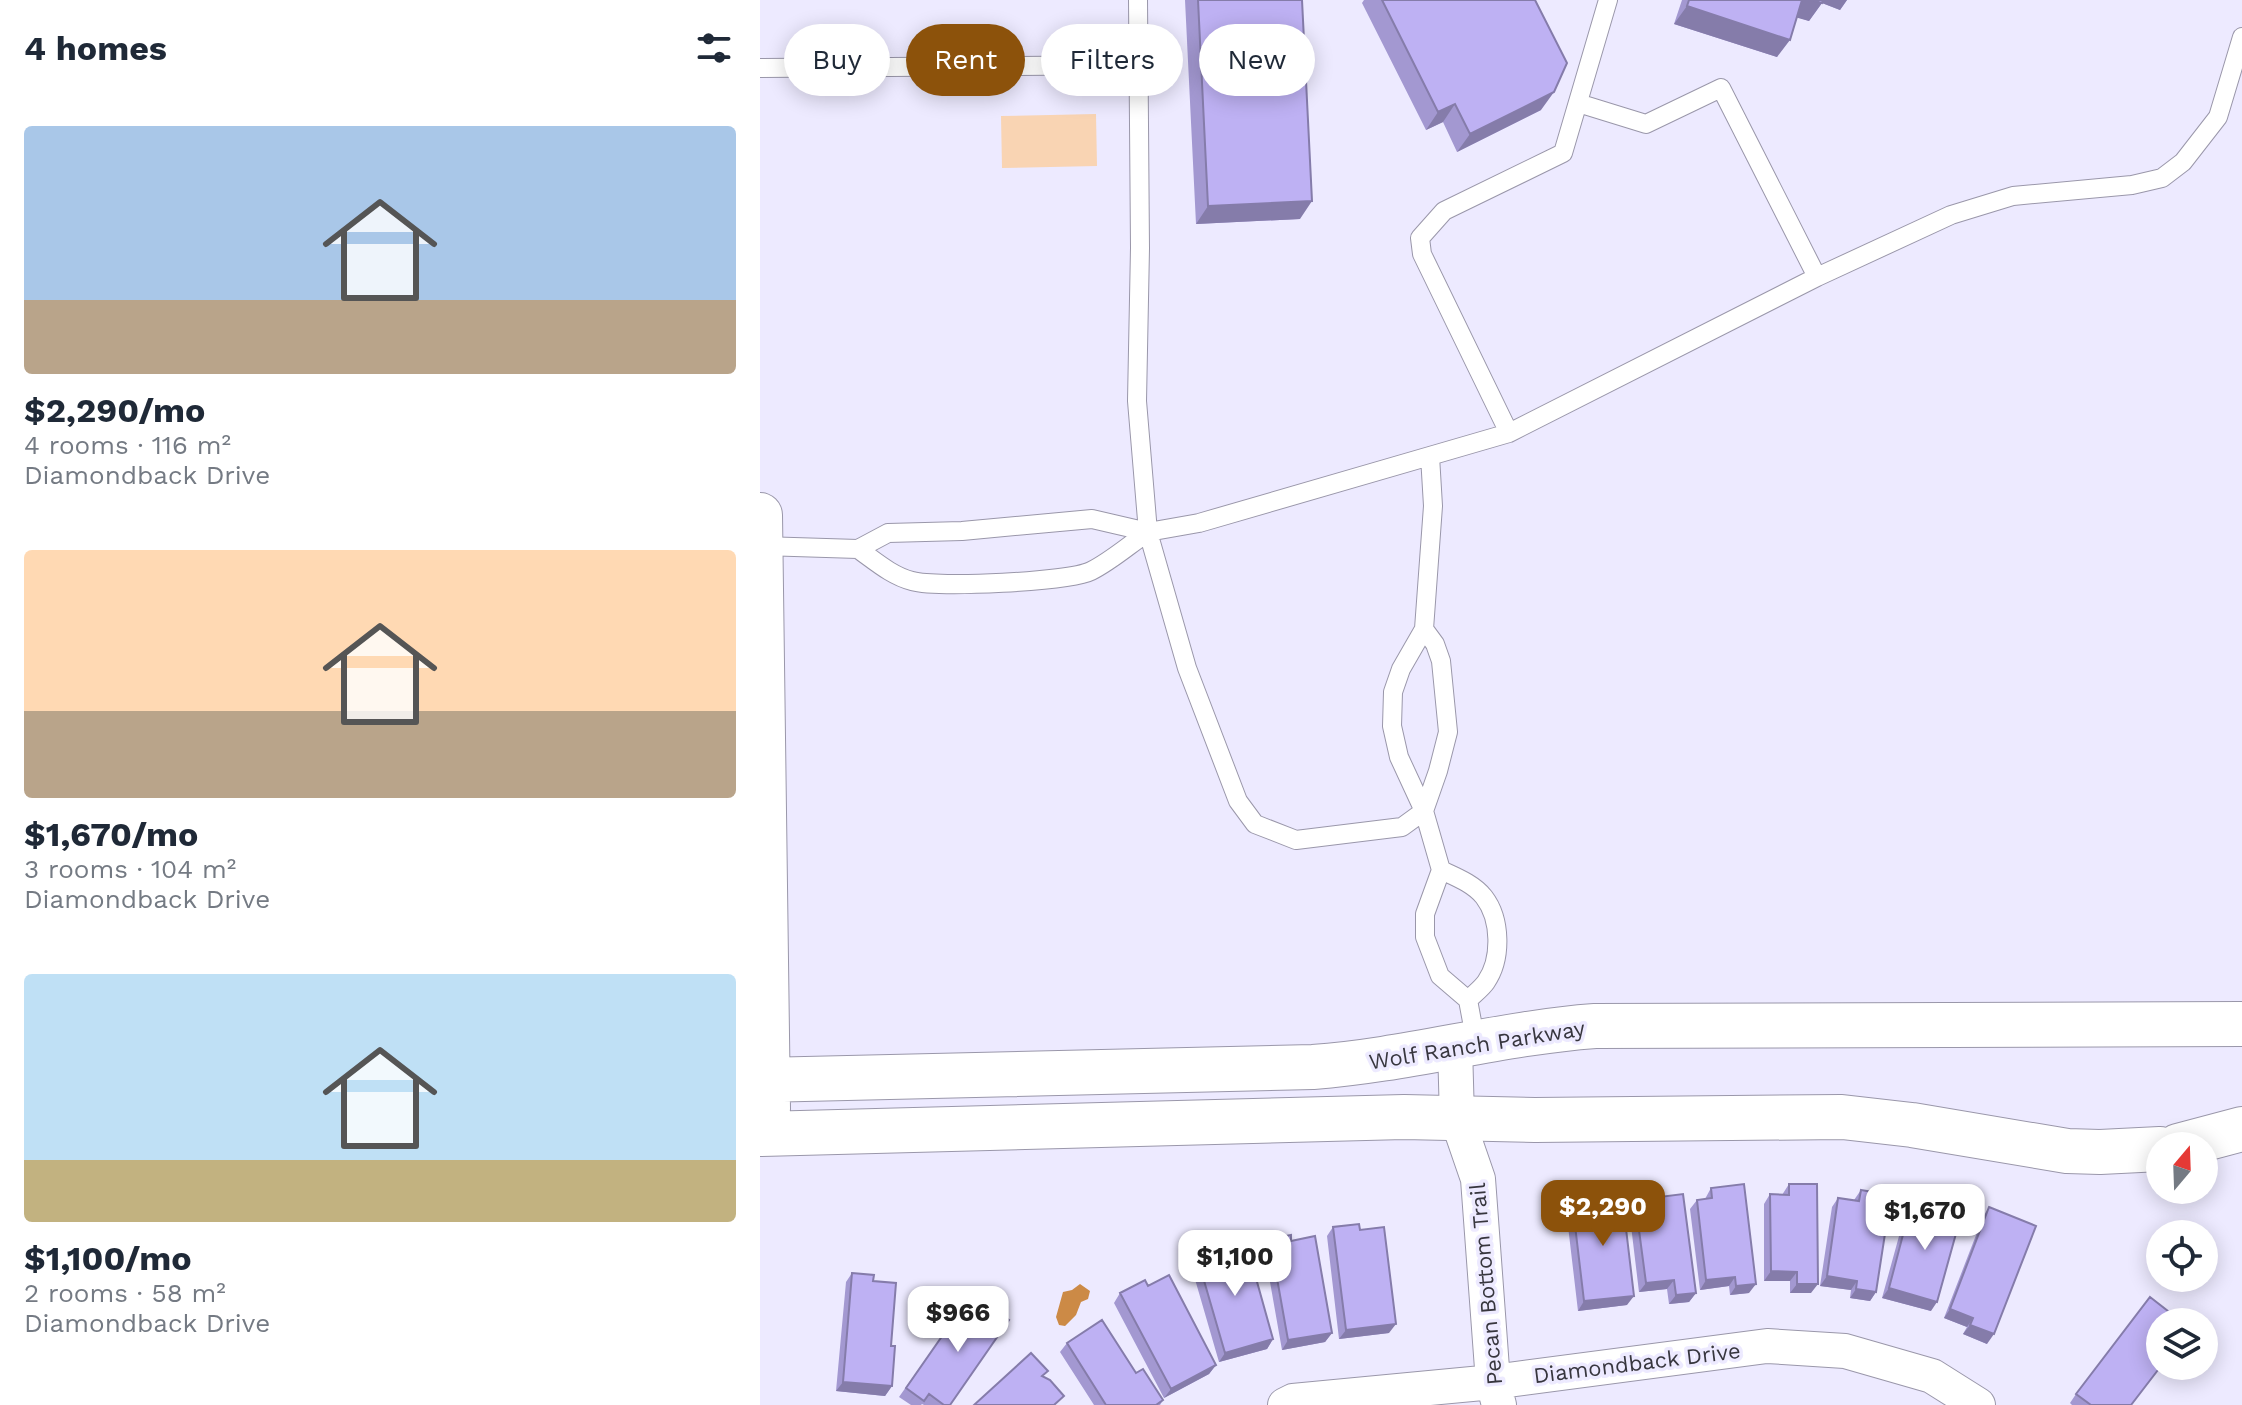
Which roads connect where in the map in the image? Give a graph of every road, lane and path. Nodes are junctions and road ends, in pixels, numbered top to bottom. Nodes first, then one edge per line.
1 (1138, 0) edge
2 (1608, 0) edge
3 (1139, 24) edge
4 (2242, 37) edge
5 (1041, 66) edge
6 (760, 68) edge
7 (1140, 96) edge
8 (1578, 103) junction
9 (1817, 277) junction
10 (1509, 433) junction
11 (1430, 456) junction
12 (760, 515) edge
13 (1148, 532) junction
14 (760, 546) edge
15 (858, 549) junction
16 (1424, 629) junction
17 (1424, 811) junction
18 (1441, 870) junction
19 (1468, 1000) junction
20 (2242, 1024) edge
21 (1466, 1045) junction
22 (764, 1080) edge
23 (1457, 1118) junction
24 (2242, 1129) edge
25 (764, 1134) edge
26 (2218, 1135) edge
27 (2146, 1150) edge
28 (1496, 1393) edge
29 (1285, 1405) edge
30 (1978, 1405) edge

1 - 3 lane
2 - 8 lane
4 - 9 lane
5 - 6 lane
7 - 13 lane
8 - 9 lane
8 - 10 lane
9 - 10 lane
10 - 11 lane
11 - 13 lane
11 - 16 lane
12 - 14 street
13 - 15 lane
13 - 15 lane
13 - 17 lane
14 - 15 lane
14 - 22 street
16 - 17 lane
16 - 17 lane
17 - 18 lane
18 - 19 lane
18 - 19 lane
19 - 21 lane
20 - 21 street, Wolf Ranch Parkway
21 - 22 street, Wolf Ranch Parkway
21 - 23 street, Pecan Bottom Trail
22 - 25 street
23 - 25 street
23 - 27 street
23 - 28 street, Pecan Bottom Trail
24 - 26 street
28 - 29 street, Diamondback Drive
28 - 30 street, Diamondback Drive

